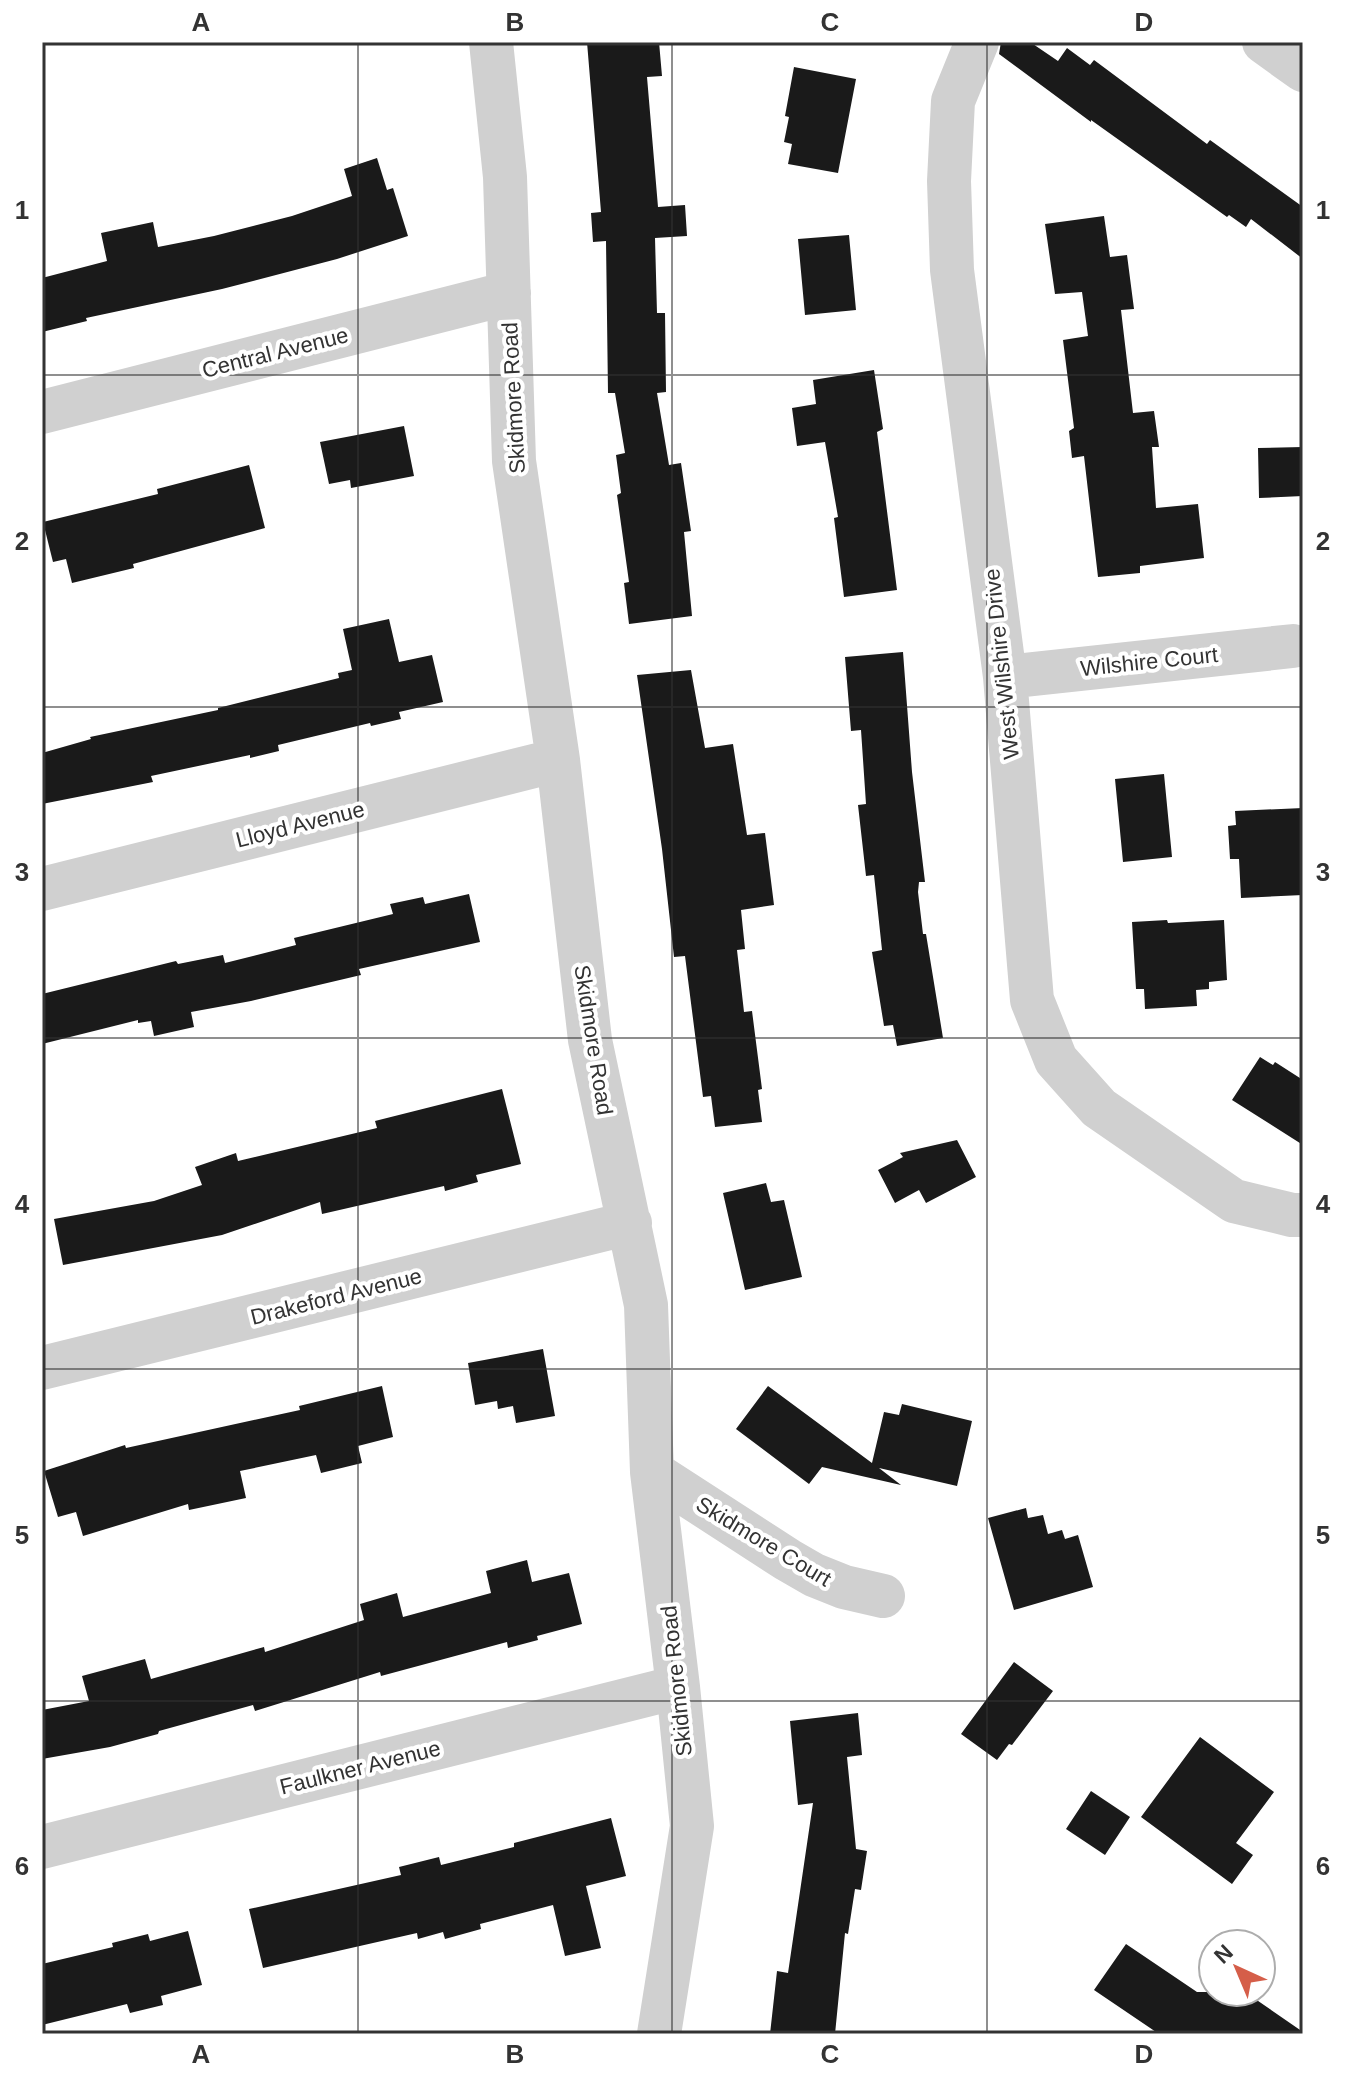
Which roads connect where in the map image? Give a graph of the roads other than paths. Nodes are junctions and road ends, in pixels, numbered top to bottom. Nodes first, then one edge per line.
1 (491, 42) edge
2 (977, 42) edge
3 (1264, 42) edge
4 (1303, 70) edge
5 (509, 293) junction
6 (42, 412) edge
7 (1293, 646) dead end
8 (1005, 677) junction
9 (558, 760) junction
10 (42, 889) edge
11 (1303, 1215) edge
12 (630, 1223) junction
13 (42, 1368) edge
14 (652, 1472) junction
15 (883, 1596) dead end
16 (678, 1687) junction
17 (42, 1847) edge
18 (659, 2034) edge

1 - 5 street, Skidmore Road
2 - 8 street, West Wilshire Drive
3 - 4 street
5 - 6 street, Central Avenue
5 - 9 street, Skidmore Road
7 - 8 street, Wilshire Court
8 - 11 street, West Wilshire Drive
9 - 10 street, Lloyd Avenue
9 - 12 street, Skidmore Road
12 - 13 street, Drakeford Avenue
12 - 14 street, Skidmore Road
14 - 15 street, Skidmore Court
14 - 16 street, Skidmore Road
16 - 17 street, Faulkner Avenue
16 - 18 street, Skidmore Road

